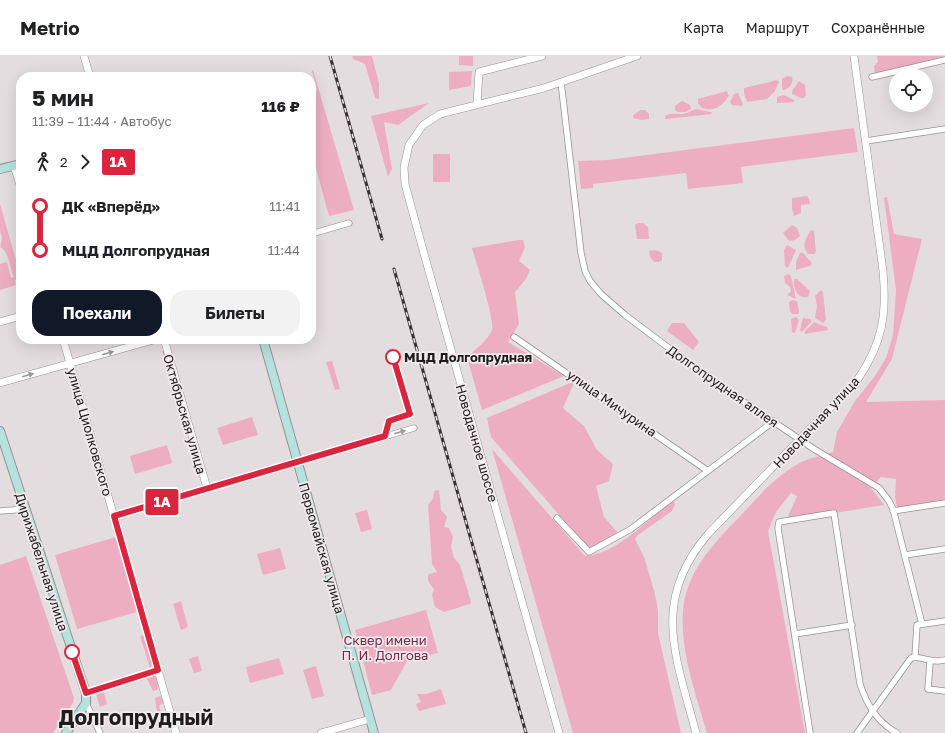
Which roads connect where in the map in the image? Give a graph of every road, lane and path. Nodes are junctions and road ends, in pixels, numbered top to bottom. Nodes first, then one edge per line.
1 (84, 56) edge
2 (542, 56) edge
3 (638, 56) edge
4 (854, 56) edge
5 (945, 60) edge
6 (89, 72) edge
7 (872, 78) dead end
8 (561, 82) junction
9 (477, 104) junction
10 (945, 129) edge
11 (866, 142) junction
12 (16, 166) edge
13 (0, 170) edge
14 (349, 223) dead end
15 (316, 233) edge
16 (16, 317) edge
17 (0, 322) edge
18 (514, 337) dead end
19 (64, 344) edge
20 (139, 344) edge
21 (165, 344) edge
22 (264, 344) edge
23 (70, 363) junction
24 (0, 383) edge
25 (774, 421) junction
26 (414, 428) dead end
27 (0, 431) edge
28 (800, 439) junction
29 (298, 462) junction
30 (708, 471) junction
31 (207, 488) junction
32 (945, 503) edge
33 (25, 507) junction
34 (893, 510) junction
35 (0, 511) edge
36 (114, 516) junction
37 (557, 518) dead end
38 (945, 549) edge
39 (905, 555) junction
40 (945, 621) edge
41 (922, 624) junction
42 (852, 625) junction
43 (795, 634) junction
44 (915, 657) junction
45 (945, 660) edge
46 (930, 662) junction
47 (158, 670) junction
48 (945, 691) edge
49 (86, 693) junction
50 (86, 703) junction
51 (873, 712) junction
52 (370, 719) junction
53 (66, 733) edge
54 (100, 733) edge
55 (176, 733) edge
56 (321, 733) edge
57 (374, 733) edge
58 (560, 733) edge
59 (696, 733) edge
60 (810, 733) edge
61 (857, 733) edge
62 (897, 733) edge

1 - 6 street
2 - 9 street
3 - 8 street, Новодачное шоссе
4 - 11 street, Новодачная улица
5 - 7 street
8 - 9 street, Новодачное шоссе
8 - 25 street, Долгопрудная аллея
9 - 58 street, Новодачное шоссе
10 - 11 street
11 - 28 street, Новодачная улица
12 - 13 main road
14 - 15 street
16 - 17 street
18 - 30 street, улица Мичурина
19 - 23 street, улица Циолковского
23 -> 20 street
21 - 31 street, Октябрьская улица
22 - 29 main road, Первомайская улица
24 -> 23 street
23 - 36 street, улица Циолковского
25 - 28 street, Долгопрудная аллея
25 - 30 street
29 -> 26 street
27 - 33 main road, Дирижабельная улица
28 - 34 street, Долгопрудная аллея
28 - 59 street, Новодачная улица
29 - 31 street
29 - 52 main road, Первомайская улица
30 - 37 street
31 - 36 street
32 - 34 street
33 - 35 street
33 - 49 main road, Дирижабельная улица
34 - 39 street
36 - 47 street, улица Циолковского
38 - 39 street
39 - 41 street
40 - 41 street
41 - 44 street
42 - 43 street
42 - 43 street
42 - 51 street
43 - 60 street
44 - 46 street
44 - 51 street
45 - 46 street
46 - 48 street
47 - 49 street
47 - 55 street, улица Циолковского
49 - 50 main road, Дирижабельная улица
50 - 53 main road
50 - 54 street
51 - 61 street
51 - 62 street
52 - 56 street
52 - 57 main road, Первомайская улица

